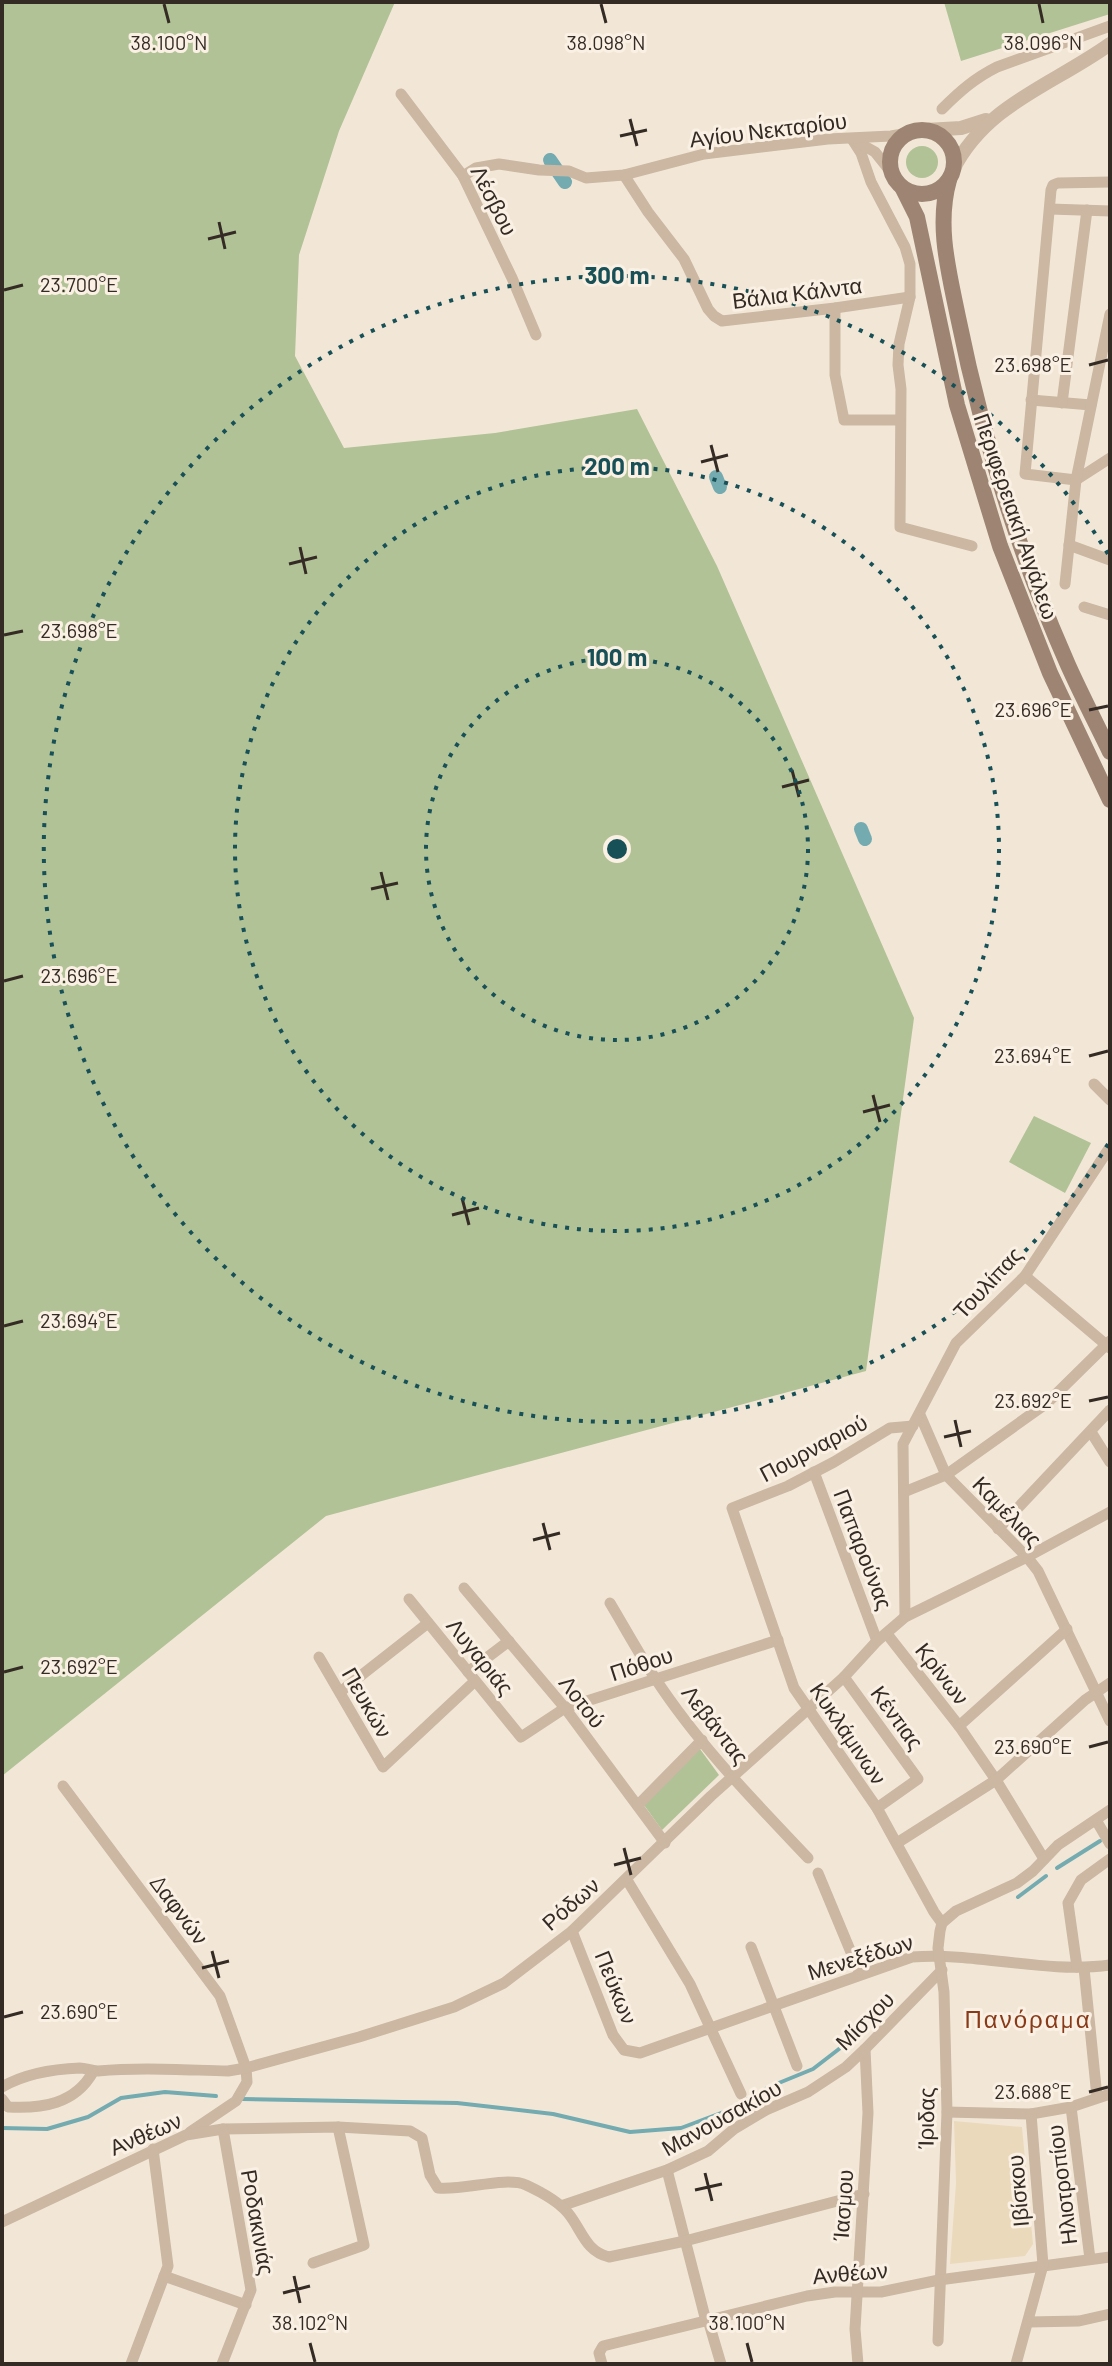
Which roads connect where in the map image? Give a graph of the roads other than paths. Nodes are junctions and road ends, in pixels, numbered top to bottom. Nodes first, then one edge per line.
1 (1110, 26) edge
2 (1110, 44) edge
3 (401, 94) dead end
4 (942, 109) dead end
5 (993, 117) junction
6 (926, 130) junction
7 (909, 133) junction
8 (852, 139) junction
9 (891, 172) junction
10 (624, 175) junction
11 (951, 175) junction
12 (463, 176) junction
13 (1110, 182) edge
14 (903, 189) junction
15 (1050, 209) junction
16 (1087, 210) junction
17 (1110, 211) edge
18 (910, 297) junction
19 (835, 308) junction
20 (1110, 314) edge
21 (536, 335) dead end
22 (1031, 400) junction
23 (1062, 403) junction
24 (1091, 405) junction
25 (899, 420) junction
26 (1110, 458) edge
27 (1076, 480) junction
28 (1069, 545) junction
29 (972, 546) dead end
30 (1110, 560) edge
31 (1065, 584) dead end
32 (1084, 607) dead end
33 (1110, 615) edge
34 (1110, 752) edge
35 (1110, 800) edge
36 (1094, 1084) dead end
37 (1110, 1100) edge
38 (1109, 1151) edge
39 (1025, 1276) junction
40 (1109, 1345) edge
41 (1110, 1410) edge
42 (917, 1421) junction
43 (1091, 1432) junction
44 (1110, 1462) edge
45 (814, 1472) junction
46 (946, 1475) junction
47 (904, 1492) junction
48 (732, 1508) joint
49 (1110, 1512) edge
50 (998, 1529) junction
51 (1027, 1557) junction
52 (464, 1588) dead end
53 (409, 1599) dead end
54 (610, 1603) dead end
55 (905, 1617) junction
56 (428, 1623) junction
57 (1067, 1629) junction
58 (882, 1637) junction
59 (778, 1640) junction
60 (509, 1641) junction
61 (319, 1657) dead end
62 (472, 1676) junction
63 (844, 1677) junction
64 (655, 1679) junction
65 (1110, 1683) edge
66 (340, 1692) junction
67 (1095, 1692) junction
68 (565, 1708) junction
69 (807, 1709) junction
70 (1110, 1721) edge
71 (959, 1726) junction
72 (521, 1737) joint
73 (702, 1740) junction
74 (733, 1778) junction
75 (996, 1780) junction
76 (63, 1786) dead end
77 (638, 1805) junction
78 (877, 1808) junction
79 (1110, 1810) edge
80 (1096, 1820) junction
81 (665, 1843) junction
82 (897, 1843) junction
83 (1110, 1844) edge
84 (808, 1858) dead end
85 (1044, 1859) junction
86 (1110, 1859) edge
87 (818, 1873) dead end
88 (627, 1880) junction
89 (942, 1923) junction
90 (572, 1931) junction
91 (751, 1947) dead end
92 (939, 1957) junction
93 (1110, 1965) edge
94 (1080, 1968) junction
95 (942, 1970) junction
96 (860, 1974) junction
97 (772, 2006) junction
98 (711, 2028) junction
99 (865, 2049) junction
100 (631, 2053) joint
101 (797, 2066) dead end
102 (246, 2068) junction
103 (93, 2072) junction
104 (2, 2087) edge
105 (808, 2092) joint
106 (741, 2094) dead end
107 (1110, 2094) edge
108 (1097, 2097) junction
109 (2, 2099) edge
110 (1071, 2107) junction
111 (947, 2112) junction
112 (1031, 2114) junction
113 (338, 2127) junction
114 (223, 2129) junction
115 (186, 2135) junction
116 (153, 2149) junction
117 (667, 2170) junction
118 (864, 2194) junction
119 (561, 2206) junction
120 (2, 2222) edge
121 (685, 2241) junction
122 (1110, 2257) edge
123 (1090, 2259) junction
124 (313, 2263) dead end
125 (1043, 2265) junction
126 (164, 2276) junction
127 (939, 2280) junction
128 (856, 2293) junction
129 (246, 2305) junction
130 (1110, 2314) edge
131 (707, 2320) junction
132 (1029, 2322) junction
133 (938, 2341) dead end
134 (131, 2364) edge
135 (222, 2364) edge
136 (602, 2364) edge
137 (721, 2364) edge
138 (858, 2364) edge
139 (1016, 2364) edge

1 - 4 street
2 - 5 street
3 - 12 street, Λέσβου
5 - 6 street
5 - 11 street
6 - 7 main road
6 - 11 main road
7 - 8 street, Αγίου Νεκταρίου
7 - 9 main road
8 - 9 street
8 - 10 street, Αγίου Νεκταρίου
8 - 18 street
9 - 14 main road
10 - 12 street, Αγίου Νεκταρίου
10 - 19 street, Βάλια Κάλντα
11 - 14 main road
11 - 34 main road, Περιφερειακή Αιγάλεω
12 - 21 street, Λέσβου
13 - 15 street
14 - 35 main road, Περιφερειακή Αιγάλεω
15 - 16 street
15 - 22 street
16 - 17 street
16 - 23 street
18 - 19 street, Βάλια Κάλντα
18 - 25 street
19 - 25 street
20 - 24 street
22 - 23 street
22 - 27 street
23 - 24 street
24 - 27 street
25 - 29 street
26 - 27 street
27 - 28 street
28 - 30 street
28 - 31 street
32 - 33 street
36 - 37 street
38 - 39 street, Τουλίπας
39 - 40 street
39 - 42 street, Τουλίπας
40 - 46 street
41 - 43 street
42 - 45 street, Πουρναριού
42 - 46 street, Καμέλιας
42 - 47 street, Τουλίπας
43 - 44 street
43 - 50 street
45 - 48 street, Πουρναριού
45 - 58 street, Παπαρούνας
46 - 47 street
46 - 50 street, Καμέλιας
47 - 55 street
48 - 59 street, Κυκλάμινων
49 - 51 street, Ρόδων
50 - 51 street, Καμέλιας
51 - 55 street, Ρόδων
51 - 57 street, Καμέλιας
52 - 60 street, Λοτού
53 - 56 street, Λυγαριάς
54 - 64 street, Λεβάντας
55 - 58 street, Ρόδων
56 - 62 street, Λυγαριάς
56 - 66 street
57 - 67 street, Καμέλιας
57 - 71 street
58 - 63 street, Ρόδων
58 - 71 street, Κρίνων
59 - 64 street, Πόθου
59 - 69 street, Κυκλάμινων
60 - 62 street
60 - 68 street, Λοτού
61 - 66 street, Πευκών
62 - 66 street, Πευκών
62 - 72 street, Λυγαριάς
63 - 69 street, Ρόδων
63 - 78 street, Κέντιας
64 - 68 street, Πόθου
64 - 73 street, Λεβάντας
65 - 67 street
67 - 70 street, Καμέλιας
67 - 75 street
68 - 72 street, Πόθου
68 - 77 street, Λοτού
69 - 74 street, Ρόδων
69 - 78 street, Κυκλάμινων
71 - 75 street, Κρίνων
73 - 74 street, Λεβάντας
73 - 77 street
74 - 81 street, Ρόδων
74 - 84 street, Λεβάντας
75 - 82 street
75 - 85 street, Κρίνων
76 - 102 street, Δαφνών
77 - 81 street, Λοτού
78 - 82 street, Κυκλάμινων
79 - 80 street
80 - 83 street
80 - 85 street
81 - 88 street, Ρόδων
82 - 89 street, Κυκλάμινων
85 - 89 street
86 - 94 street
87 - 96 street
88 - 90 street, Ρόδων
88 - 98 street
89 - 92 street, Ίριδας
90 - 100 street, Πεύκων
90 - 102 street, Ρόδων
91 - 97 street
92 - 94 street, Μενεξέδων
92 - 95 street, Ίριδας
92 - 96 street, Μενεξέδων
93 - 94 street, Μενεξέδων
94 - 108 street
95 - 99 street, Μίσχου
95 - 111 street, Ίριδας
96 - 97 street, Μενεξέδων
97 - 98 street, Μενεξέδων
97 - 101 street
98 - 100 street, Μενεξέδων
98 - 106 street
99 - 105 street, Μίσχου
99 - 118 street, Ίασμου
102 - 103 street, Ρόδων
102 - 115 street
103 - 104 street, Ρόδων
103 - 109 street
105 - 117 street, Μανουσακίου
107 - 108 street
108 - 110 street
110 - 112 street
110 - 123 street, Ηλιοτροπίου
111 - 112 street
111 - 127 street, Ίριδας
112 - 125 street, Ιβίσκου
113 - 114 street, Ανθέων
113 - 119 street, Ανθέων
113 - 124 street
114 - 115 street, Ανθέων
114 - 129 street, Ροδακινιάς
115 - 116 street, Ανθέων
116 - 120 street, Ανθέων
116 - 126 street
117 - 119 street, Μανουσακίου
117 - 121 street
118 - 121 street
118 - 128 street, Ίασμου
119 - 121 street
121 - 131 street
122 - 123 street, Ανθέων
123 - 125 street, Ανθέων
125 - 127 street, Ανθέων
125 - 132 street, Ιβίσκου
126 - 129 street
126 - 134 street
127 - 128 street, Ανθέων
127 - 133 street, Ίριδας
128 - 131 street, Ανθέων
128 - 138 street, Ίασμου
129 - 135 street, Ροδακινιάς
130 - 132 street
131 - 136 street, Ανθέων
131 - 137 street
132 - 139 street, Ιβίσκου

